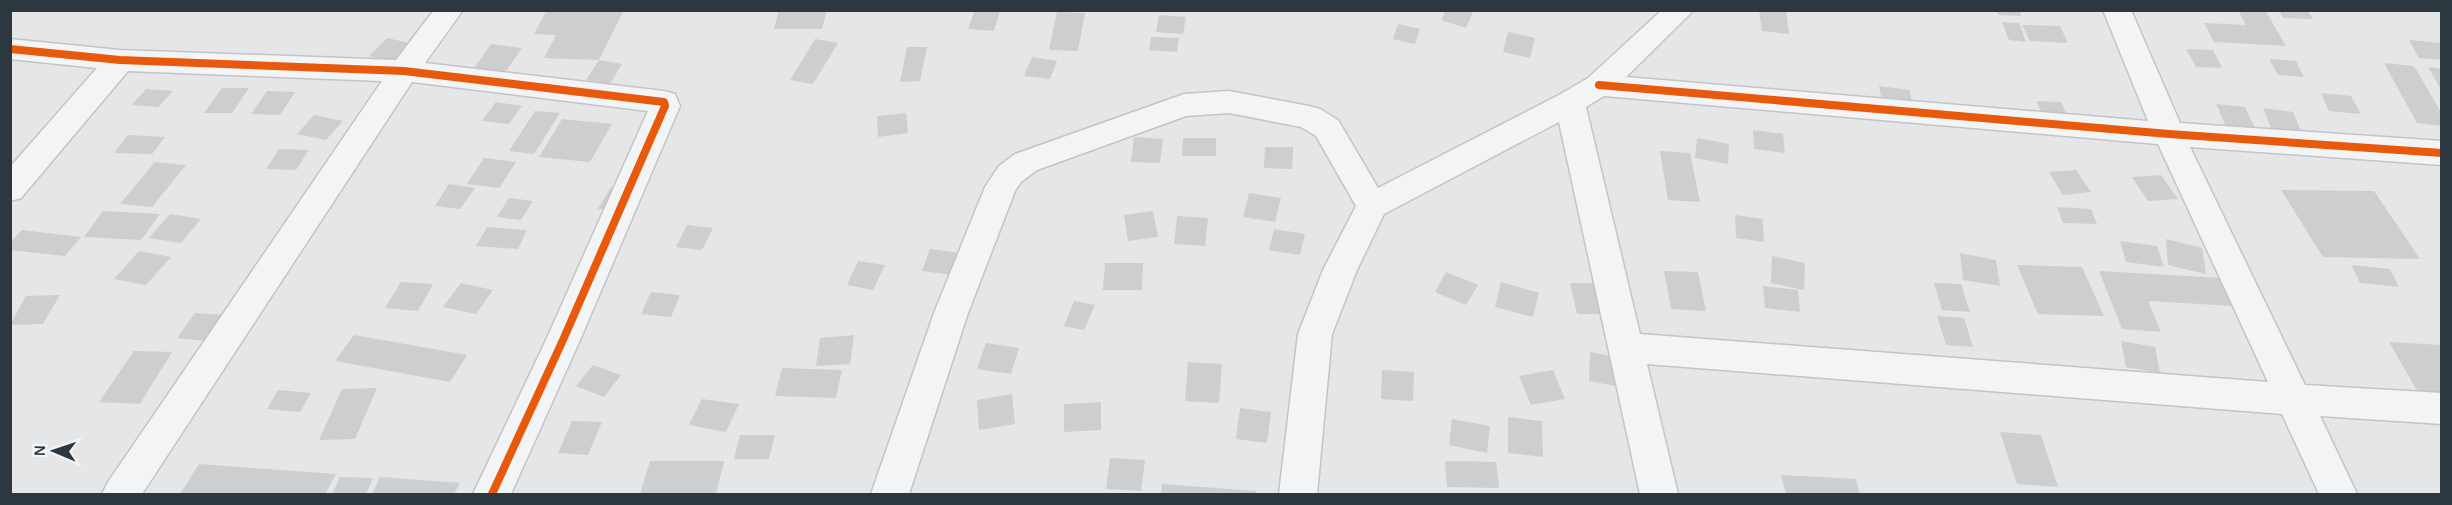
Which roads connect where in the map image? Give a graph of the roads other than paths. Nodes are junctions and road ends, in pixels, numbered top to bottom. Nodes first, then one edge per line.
1 (449, 10) edge
2 (1680, 10) edge
3 (2117, 10) edge
4 (10, 49) edge
5 (120, 60) junction
6 (404, 71) junction
7 (1599, 85) junction
8 (1570, 103) junction
9 (2169, 134) junction
10 (2442, 153) edge
11 (10, 189) edge
12 (1372, 206) junction
13 (1627, 348) junction
14 (2292, 399) junction
15 (2442, 409) edge
16 (121, 495) edge
17 (492, 495) edge
18 (890, 495) edge
19 (1298, 495) edge
20 (1659, 495) edge
21 (2338, 495) edge

1 - 6 street
2 - 7 street
3 - 9 street
4 - 5 street
5 - 6 street
5 - 11 street
6 - 16 street
6 - 17 street
7 - 8 street
7 - 9 street
8 - 12 street
8 - 13 street
9 - 10 street
9 - 14 street
12 - 18 street
12 - 19 street
13 - 14 street
13 - 20 street
14 - 15 street
14 - 21 street

